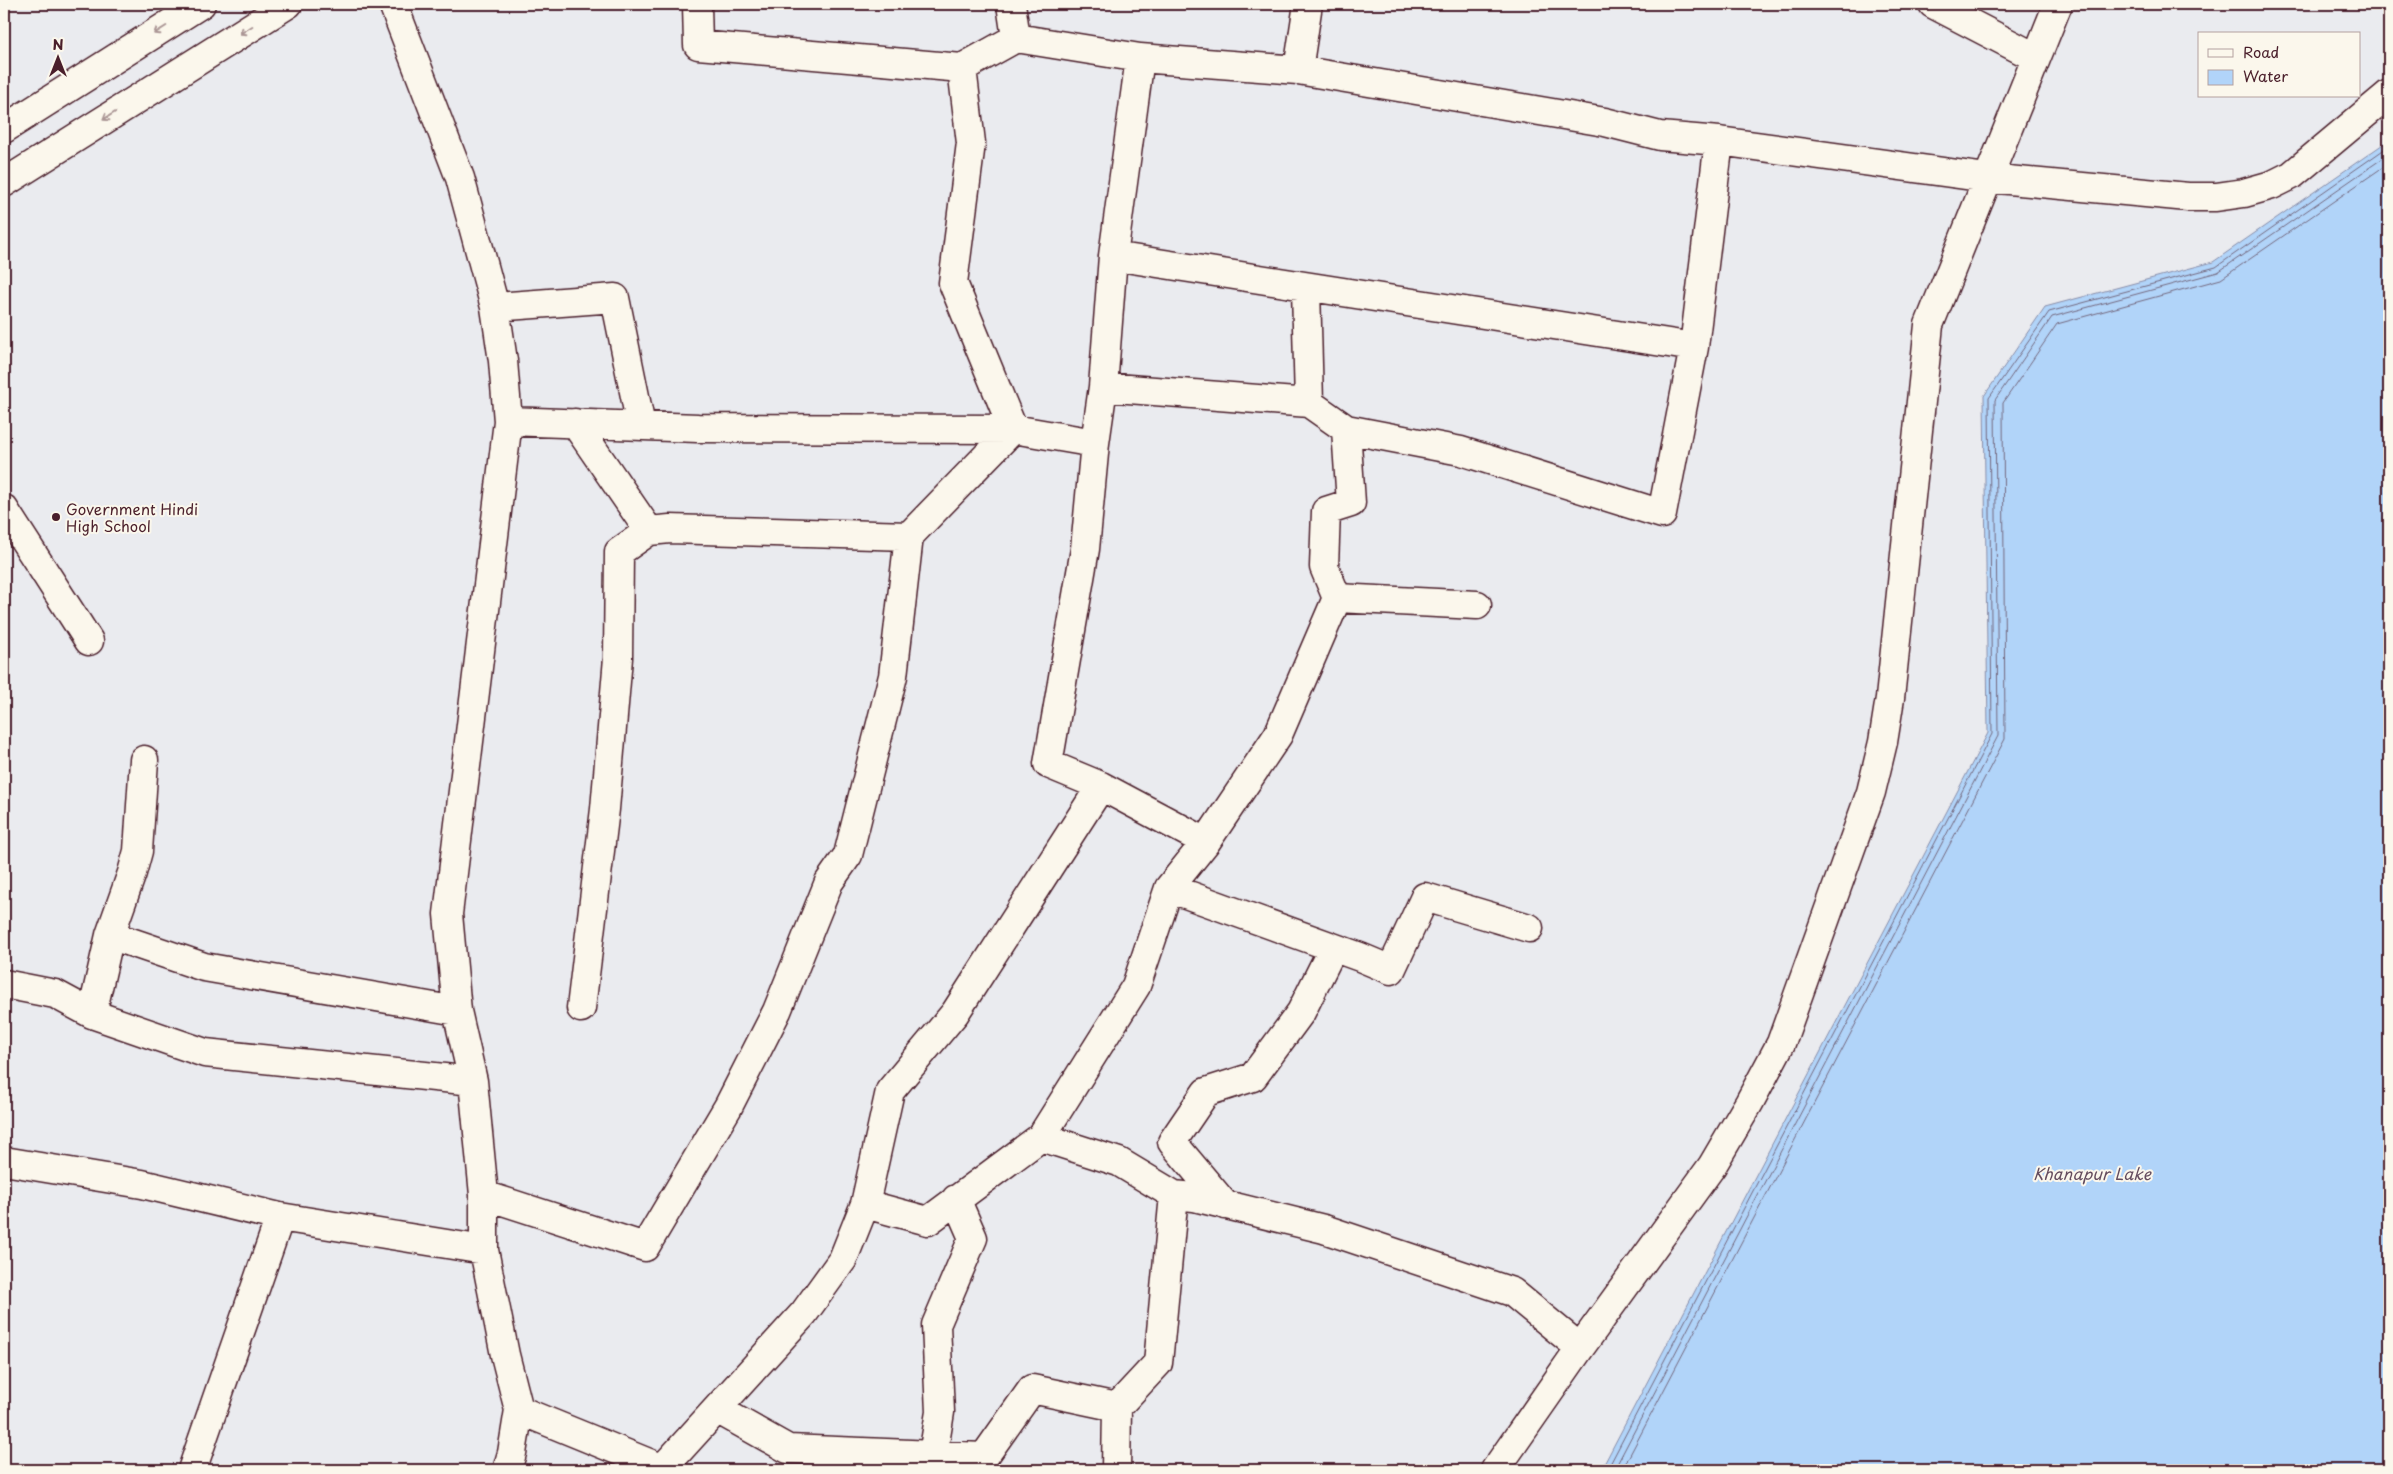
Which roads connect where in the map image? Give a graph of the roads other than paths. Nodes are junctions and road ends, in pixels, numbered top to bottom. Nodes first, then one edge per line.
1 (201, 4) edge
2 (288, 4) edge
3 (393, 4) edge
4 (697, 4) edge
5 (1011, 4) edge
6 (1308, 4) edge
7 (1933, 4) edge
8 (2058, 4) edge
9 (1016, 38) junction
10 (1140, 58) junction
11 (2035, 58) junction
12 (962, 68) junction
13 (1298, 70) junction
14 (2389, 94) edge
15 (4, 129) edge
16 (1719, 141) junction
17 (1987, 178) junction
18 (4, 183) edge
19 (1113, 256) junction
20 (1306, 288) junction
21 (495, 307) junction
22 (1694, 347) junction
23 (1103, 387) junction
24 (1309, 403) junction
25 (508, 421) junction
26 (575, 424) junction
27 (641, 426) junction
28 (1013, 429) junction
29 (1346, 429) junction
30 (1095, 444) junction
31 (4, 509) edge
32 (649, 531) junction
33 (909, 536) junction
34 (1337, 598) junction
35 (1477, 605) dead end
36 (89, 641) dead end
37 (144, 760) dead end
38 (1101, 786) junction
39 (1206, 842) junction
40 (1168, 888) junction
41 (1529, 928) dead end
42 (110, 935) junction
43 (1333, 948) junction
44 (4, 984) edge
45 (581, 1008) dead end
46 (457, 1011) junction
47 (92, 1014) junction
48 (473, 1081) junction
49 (1041, 1137) junction
50 (4, 1161) edge
51 (484, 1195) junction
52 (1174, 1195) junction
53 (956, 1199) junction
54 (865, 1204) junction
55 (1225, 1205) junction
56 (280, 1217) junction
57 (484, 1250) junction
58 (1580, 1348) junction
59 (1117, 1406) junction
60 (717, 1409) junction
61 (519, 1410) junction
62 (933, 1455) junction
63 (665, 1469) edge
64 (192, 1470) edge
65 (507, 1470) edge
66 (1116, 1470) edge
67 (1495, 1470) edge

1 -> 15 street
2 -> 18 street
3 - 21 street
4 - 12 street
5 - 9 street
6 - 13 street
7 - 11 street
8 - 11 street
9 - 10 street
9 - 12 street
10 - 13 street
10 - 19 street
11 - 17 street
12 - 28 street
13 - 16 street
14 - 17 street
16 - 17 street
16 - 22 street
17 - 58 street
19 - 20 street
19 - 23 street
20 - 22 street
20 - 24 street
21 - 25 street
21 - 27 street
22 - 29 street
23 - 24 street
23 - 30 street
24 - 29 street
25 - 26 street
25 - 46 street
26 - 27 street
26 - 32 street
27 - 28 street
28 - 30 street
28 - 33 street
29 - 34 street
30 - 38 street
31 - 36 street
32 - 33 street
32 - 45 street
33 - 51 street
34 - 35 street
34 - 39 street
37 - 42 street
38 - 39 street
38 - 54 street
39 - 40 street
40 - 43 street
40 - 49 street
41 - 43 street
42 - 46 street
42 - 47 street
43 - 55 street
44 - 47 street
46 - 48 street
47 - 48 street
48 - 51 street
49 - 52 street
49 - 53 street
50 - 56 street
51 - 57 street
52 - 55 street
52 - 59 street
53 - 54 street
53 - 62 street
54 - 60 street
55 - 58 street
56 - 57 street
56 - 64 street
57 - 61 street
58 - 67 street
59 - 62 street
59 - 66 street
60 - 62 street
60 - 63 street
61 - 63 street
61 - 65 street

